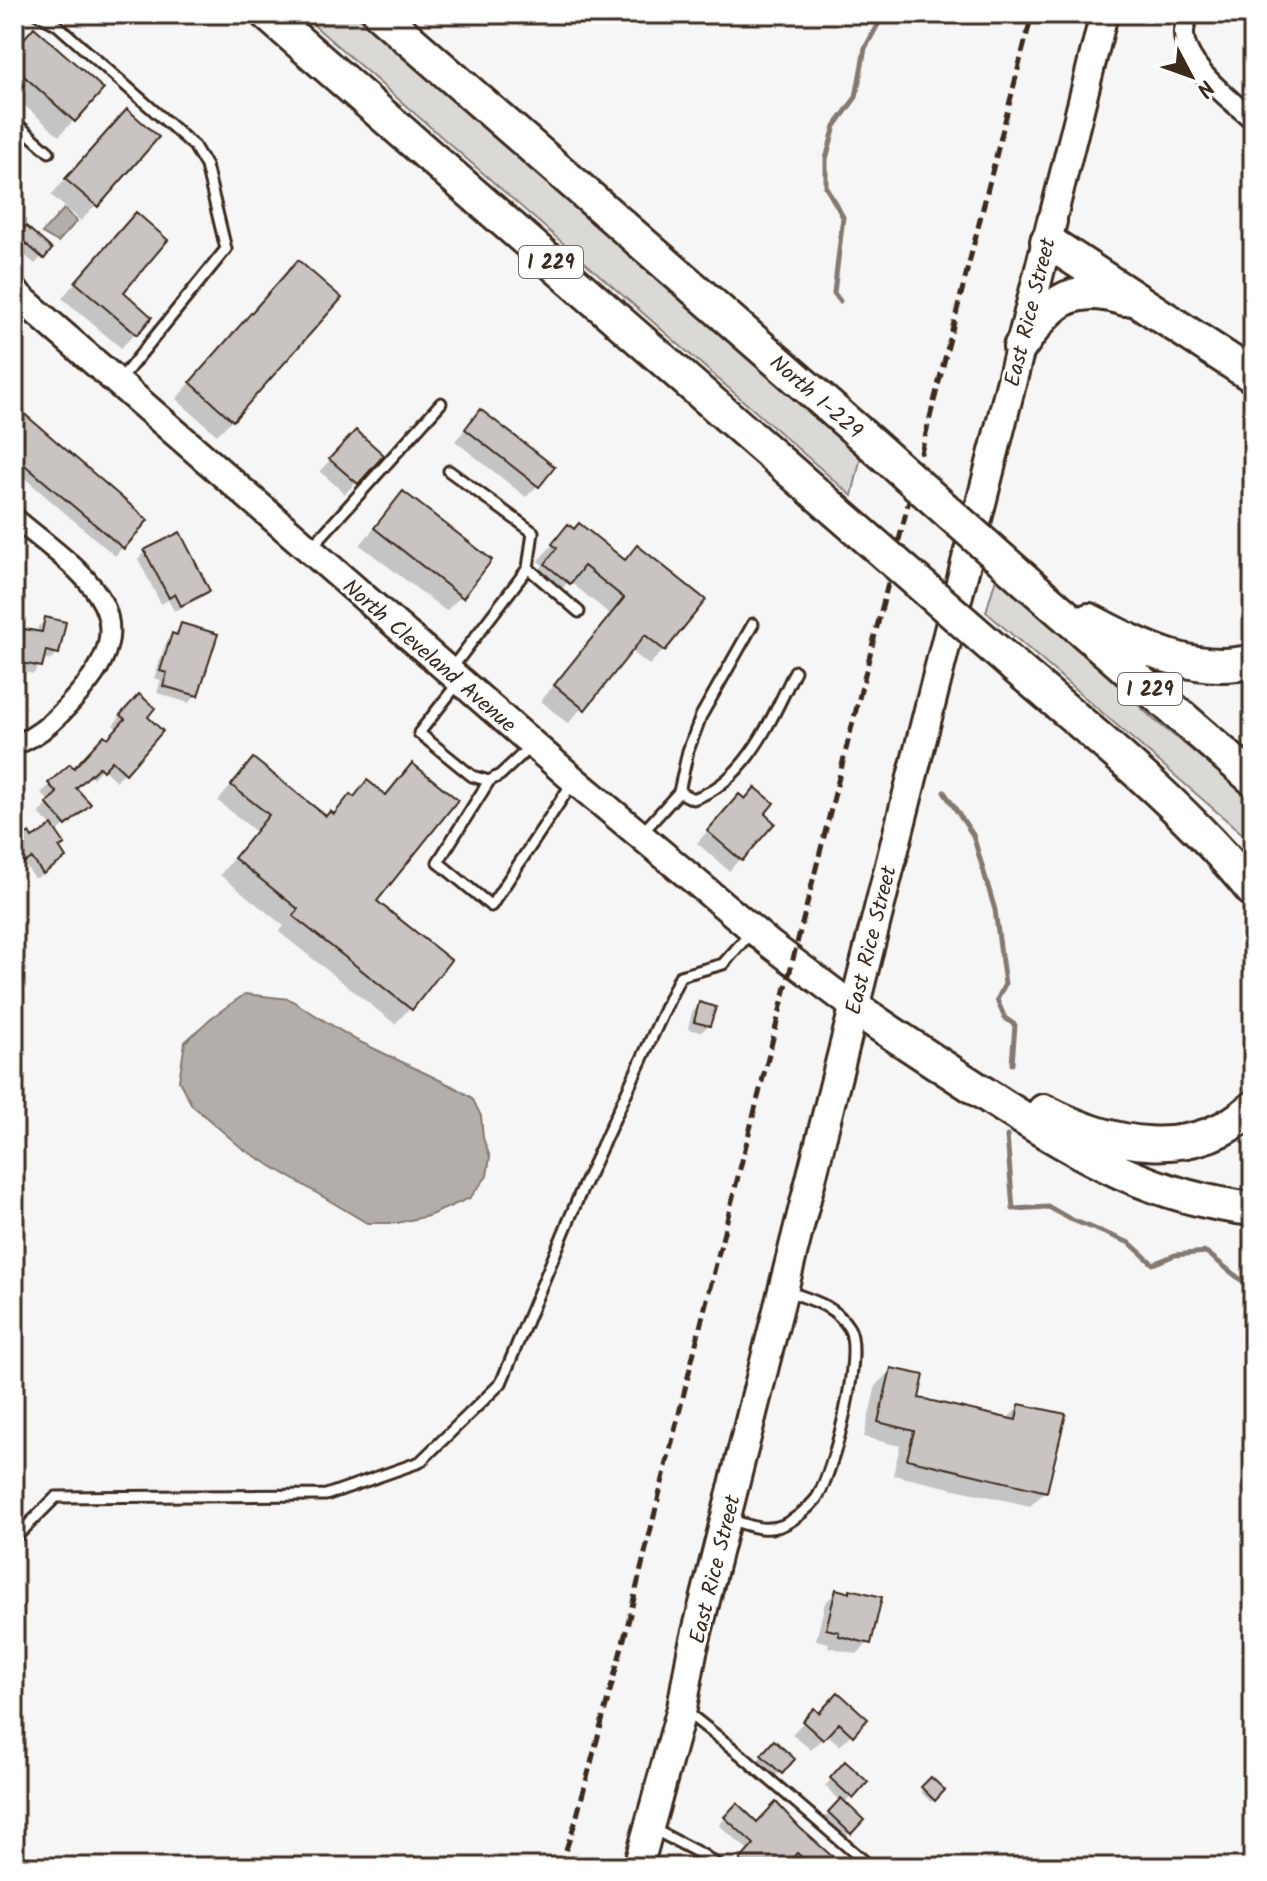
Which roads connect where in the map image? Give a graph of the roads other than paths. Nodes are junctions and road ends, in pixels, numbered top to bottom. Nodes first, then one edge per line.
1 (37, 14) edge
2 (267, 14) edge
3 (380, 14) edge
4 (1104, 14) edge
5 (1189, 14) edge
6 (1253, 120) edge
7 (14, 121) edge
8 (49, 152) dead end
9 (1049, 231) junction
10 (14, 292) edge
11 (1146, 307) junction
12 (1020, 347) junction
13 (1253, 353) edge
14 (1253, 376) edge
15 (118, 383) junction
16 (441, 403) dead end
17 (449, 471) dead end
18 (14, 517) edge
19 (309, 550) junction
20 (528, 568) junction
21 (1037, 591) junction
22 (579, 612) dead end
23 (753, 624) dead end
24 (1253, 661) edge
25 (795, 671) dead end
26 (454, 676) junction
27 (14, 745) edge
28 (533, 745) junction
29 (1130, 764) junction
30 (1253, 779) edge
31 (574, 780) junction
32 (489, 781) junction
33 (679, 792) junction
34 (640, 835) junction
35 (1253, 870) edge
36 (1253, 891) edge
37 (753, 930) junction
38 (854, 1007) junction
39 (1253, 1108) edge
40 (1253, 1209) edge
41 (784, 1290) junction
42 (726, 1518) junction
43 (14, 1539) edge
44 (682, 1708) junction
45 (650, 1828) junction
46 (638, 1867) edge
47 (720, 1867) edge
48 (871, 1867) edge

1 - 15 lane
2 - 29 highway, I 229, bridge
3 - 21 highway, North I-229 / I 229, bridge
4 - 9 street, East Rice Street
5 - 6 street
7 - 8 lane
9 - 11 highway
9 - 12 main road, East Rice Street
9 - 13 highway
10 - 15 street, North Cleveland Avenue
11 - 12 highway
11 - 14 highway
12 - 38 main road, East Rice Street
15 - 19 street, North Cleveland Avenue
16 - 19 lane
17 - 20 lane
18 - 27 street
19 - 26 street, North Cleveland Avenue
20 - 22 lane
20 - 26 lane
21 - 24 highway
21 - 30 highway, North I-229 / I 229
23 - 33 lane
25 - 33 lane
26 - 28 street, North Cleveland Avenue
26 - 32 lane
28 - 31 street, North Cleveland Avenue
28 - 32 lane
29 - 35 highway, I 229
29 - 36 highway
31 - 32 lane
31 - 34 street, North Cleveland Avenue
33 - 34 lane
34 - 37 street, North Cleveland Avenue
37 - 38 street, North Cleveland Avenue
37 - 43 lane
38 - 39 highway
38 - 40 highway
38 - 41 main road, East Rice Street
41 - 42 main road, East Rice Street
41 - 42 lane
42 - 44 main road, East Rice Street
44 - 45 main road, East Rice Street
44 - 48 lane
45 - 46 main road, East Rice Street
45 - 47 lane

